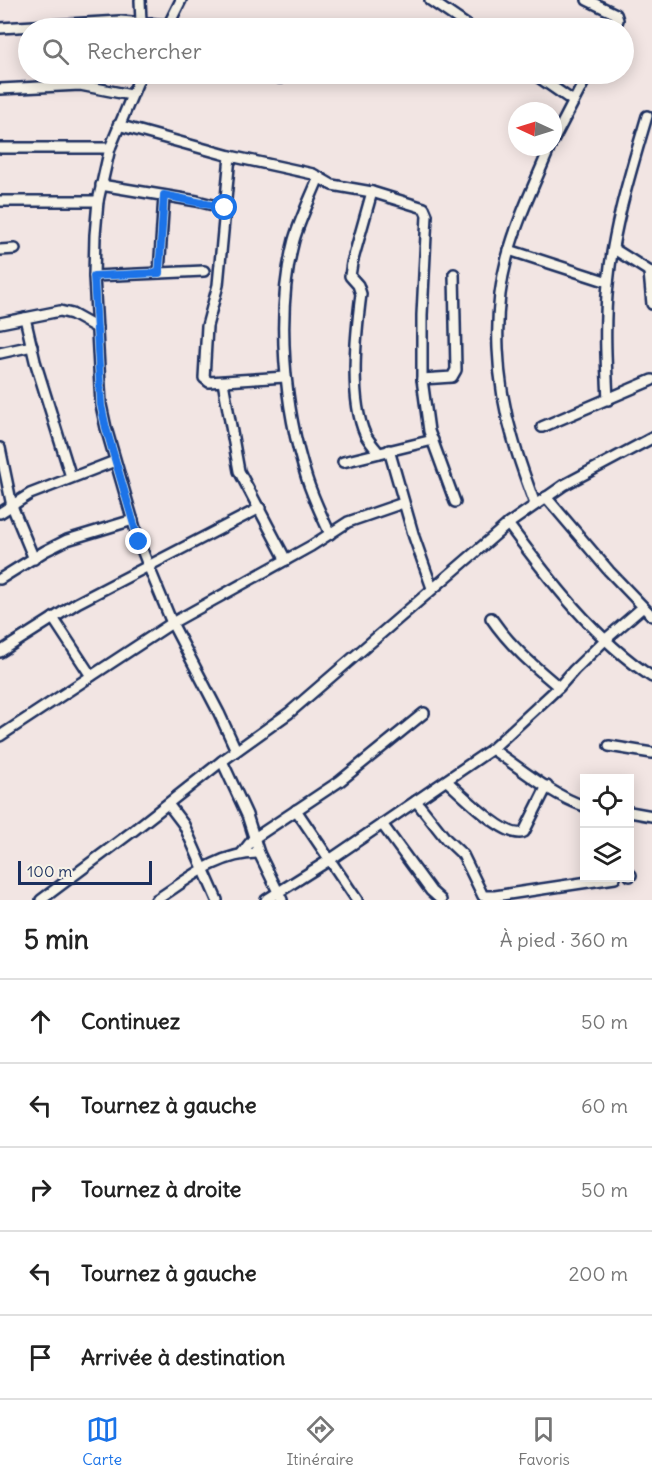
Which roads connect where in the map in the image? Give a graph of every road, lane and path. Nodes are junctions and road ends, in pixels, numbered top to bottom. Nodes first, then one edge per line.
1 (140, 0) edge
2 (181, 0) edge
3 (430, 0) edge
4 (587, 0) edge
5 (141, 18) edge
6 (174, 18) edge
7 (456, 18) edge
8 (617, 18) edge
9 (18, 27) edge
10 (0, 28) edge
11 (136, 84) edge
12 (548, 84) edge
13 (582, 84) edge
14 (0, 88) edge
15 (131, 95) junction
16 (573, 101) junction
17 (647, 117) dead end
18 (562, 123) edge
19 (118, 125) junction
20 (0, 148) edge
21 (110, 148) junction
22 (230, 156) junction
23 (546, 156) edge
24 (320, 177) junction
25 (101, 185) junction
26 (372, 192) junction
27 (164, 195) junction
28 (0, 201) edge
29 (98, 201) junction
30 (225, 208) junction
31 (15, 249) dead end
32 (614, 249) junction
33 (0, 250) edge
34 (509, 250) junction
35 (204, 271) dead end
36 (650, 272) edge
37 (159, 273) junction
38 (454, 274) dead end
39 (94, 276) junction
40 (608, 282) junction
41 (652, 304) edge
42 (25, 318) junction
43 (0, 323) edge
44 (97, 328) junction
45 (32, 346) junction
46 (0, 353) edge
47 (285, 377) junction
48 (422, 379) junction
49 (652, 380) edge
50 (223, 382) junction
51 (608, 399) junction
52 (542, 428) dead end
53 (652, 438) edge
54 (433, 440) junction
55 (389, 450) junction
56 (379, 453) junction
57 (0, 454) edge
58 (115, 461) junction
59 (343, 462) dead end
60 (71, 477) junction
61 (546, 497) junction
62 (455, 502) dead end
63 (403, 503) junction
64 (535, 504) junction
65 (12, 506) junction
66 (260, 508) junction
67 (0, 513) edge
68 (133, 520) junction
69 (508, 524) junction
70 (330, 534) junction
71 (34, 559) junction
72 (286, 560) junction
73 (148, 565) junction
74 (0, 579) edge
75 (432, 588) junction
76 (644, 607) junction
77 (652, 616) edge
78 (53, 618) junction
79 (492, 618) dead end
80 (172, 623) junction
81 (606, 639) junction
82 (0, 652) edge
83 (92, 676) junction
84 (652, 677) edge
85 (559, 687) junction
86 (424, 713) dead end
87 (0, 736) edge
88 (609, 746) dead end
89 (492, 749) junction
90 (236, 750) junction
91 (652, 753) edge
92 (222, 761) junction
93 (447, 781) junction
94 (547, 786) junction
95 (416, 801) junction
96 (168, 804) junction
97 (580, 804) edge
98 (296, 810) junction
99 (634, 813) edge
100 (652, 816) edge
101 (382, 824) junction
102 (253, 839) junction
103 (242, 852) junction
104 (259, 853) junction
105 (331, 859) junction
106 (204, 867) junction
107 (591, 882) edge
108 (280, 896) edge
109 (496, 898) edge
110 (41, 900) edge
111 (156, 900) edge
112 (218, 900) edge
113 (266, 900) edge
114 (357, 900) edge
115 (441, 900) edge

1 - 5 street
2 - 6 street
3 - 7 street
4 - 8 street
9 - 10 street
11 - 15 street
12 - 16 street
13 - 16 street
14 - 15 street
15 - 19 street
16 - 18 street
17 - 32 street
19 - 21 street
19 - 22 street
20 - 21 street
21 - 25 street
22 - 24 street
22 - 30 street
23 - 34 street
24 - 26 street
24 - 47 street
25 - 27 street
25 - 29 street
26 - 48 street
26 - 56 street
27 - 30 street
27 - 37 street
28 - 29 street
29 - 39 street
30 - 50 street
31 - 33 street
32 - 36 street
32 - 40 street
34 - 40 street
34 - 64 street
35 - 37 street
36 - 41 street
37 - 39 street
38 - 48 street
39 - 44 street
40 - 51 street
42 - 43 street
42 - 44 street
42 - 45 street
44 - 58 street
45 - 46 street
45 - 60 street
47 - 50 street
47 - 70 street
48 - 54 street
49 - 51 street
50 - 66 street
51 - 52 street
53 - 61 street
54 - 55 street
54 - 62 street
55 - 56 street
55 - 63 street
56 - 59 street
57 - 65 street
58 - 60 street
58 - 68 street
60 - 65 street
61 - 64 street
61 - 76 street
63 - 70 street
63 - 75 street
64 - 69 street
65 - 67 street
65 - 71 street
66 - 72 street
66 - 73 street
68 - 71 street
68 - 73 street
69 - 75 street
69 - 81 street
70 - 72 street
71 - 74 street
72 - 80 street
73 - 78 street
73 - 80 street
75 - 90 street
76 - 77 street
76 - 81 street
78 - 82 street
78 - 83 street
79 - 85 street
80 - 83 street
80 - 90 street
81 - 84 street
81 - 85 street
83 - 87 street
85 - 89 street
86 - 98 street
88 - 91 street
89 - 93 street
89 - 94 street
90 - 92 street
92 - 96 street
92 - 102 street
93 - 94 street
93 - 95 street
94 - 97 street
95 - 101 street
95 - 109 street
96 - 106 street
96 - 110 street
98 - 102 street
98 - 105 street
99 - 100 street
101 - 105 street
101 - 115 street
102 - 103 street
102 - 104 street
103 - 104 street
103 - 106 street
104 - 108 street
105 - 108 street
105 - 114 street
106 - 111 street
106 - 112 street
107 - 109 street
108 - 113 street

